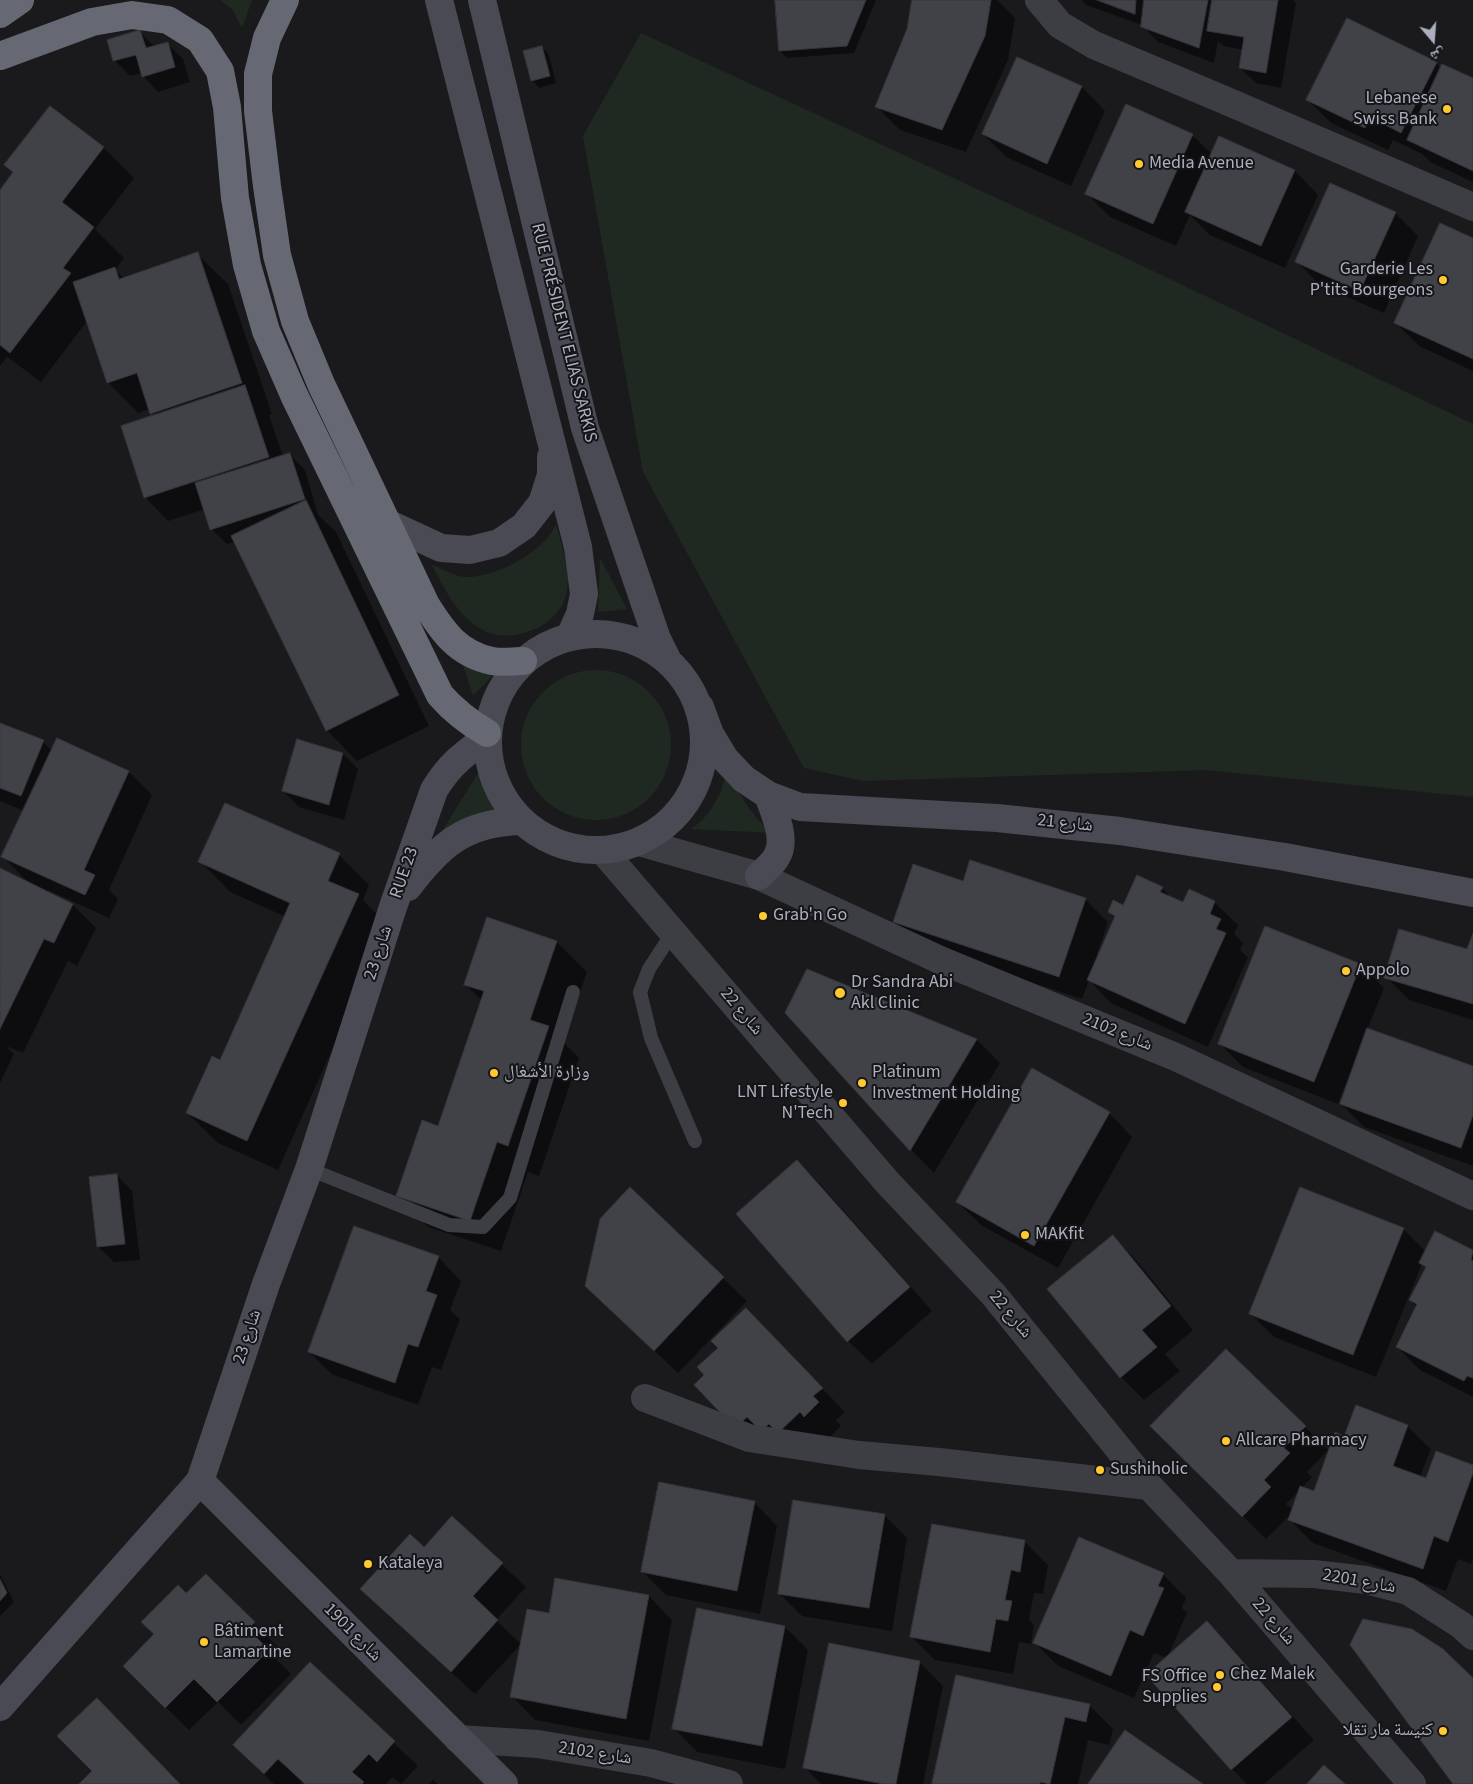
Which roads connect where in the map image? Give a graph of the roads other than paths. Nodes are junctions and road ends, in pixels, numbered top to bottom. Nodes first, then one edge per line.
1 (20, 0) edge
2 (285, 0) edge
3 (439, 0) edge
4 (482, 0) edge
5 (1039, 0) edge
6 (0, 14) edge
7 (0, 56) edge
8 (1473, 208) edge
9 (350, 444) junction
10 (551, 446) junction
11 (325, 457) junction
12 (387, 523) junction
13 (570, 636) junction
14 (667, 659) junction
15 (523, 661) junction
16 (700, 707) junction
17 (487, 735) junction
18 (768, 795) junction
19 (520, 820) junction
20 (639, 842) junction
21 (603, 851) junction
22 (758, 876) junction
23 (1473, 893) edge
24 (394, 906) junction
25 (673, 932) junction
26 (573, 992) dead end
27 (696, 1141) dead end
28 (309, 1169) junction
29 (1473, 1196) edge
30 (645, 1398) dead end
31 (200, 1481) junction
32 (1149, 1486) junction
33 (1231, 1573) junction
34 (1473, 1636) edge
35 (0, 1707) edge
36 (458, 1739) junction
37 (504, 1784) edge
38 (729, 1784) edge
39 (1412, 1784) edge

1 - 6 highway
2 - 9 highway
3 - 10 main road
4 - 14 main road, RUE PRÉSIDENT ELIAS SARKIS
5 - 8 street
7 - 11 highway
9 - 11 highway
9 - 12 highway
10 - 12 main road
10 - 13 main road
11 - 17 highway
12 - 15 highway
13 - 14 main road
13 - 15 main road
14 - 16 main road
15 - 17 main road
16 - 18 main road, شارع 21
16 - 20 main road
17 - 19 main road
17 - 24 main road, RUE 23
18 - 22 main road
18 - 23 main road, شارع 21
19 - 21 main road
19 - 24 main road, RUE 23
20 - 21 main road
20 - 22 street, شارع 2102
21 - 25 street, شارع 22
22 - 29 street, شارع 2102
24 - 28 main road, شارع 23
25 - 27 lane
25 - 32 street, شارع 22
26 - 28 lane
28 - 31 main road, شارع 23
30 - 32 street
31 - 35 main road, شارع 23
31 - 36 main road, شارع 1901
32 - 33 street, شارع 22
33 - 34 street, شارع 2201
33 - 39 street, شارع 22
36 - 37 main road, شارع 1901
36 - 38 street, شارع 2102

